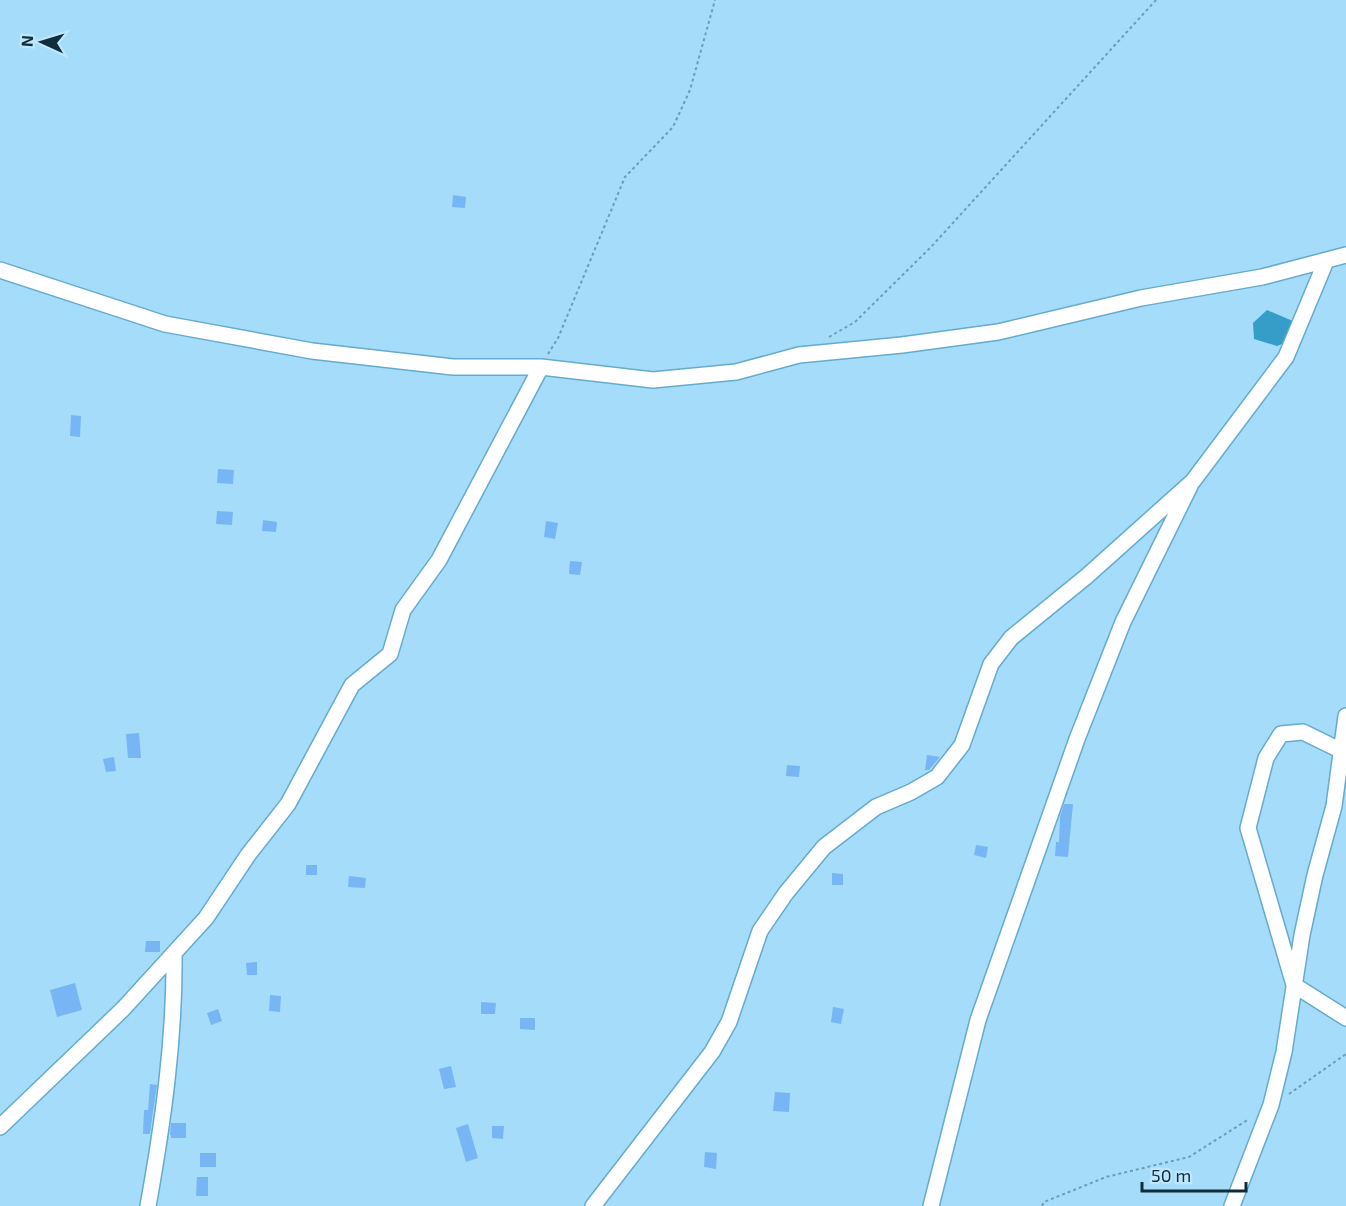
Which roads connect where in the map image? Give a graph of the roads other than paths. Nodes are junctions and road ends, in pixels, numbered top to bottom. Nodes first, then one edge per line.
1 (1346, 255) edge
2 (1326, 261) junction
3 (0, 270) edge
4 (541, 367) junction
5 (1193, 481) junction
6 (1346, 716) edge
7 (1344, 751) edge
8 (174, 953) junction
9 (1294, 984) junction
10 (1346, 1018) edge
11 (0, 1127) edge
12 (148, 1206) edge
13 (593, 1206) edge
14 (931, 1206) edge
15 (1232, 1206) edge

1 - 2 street
2 - 4 street
2 - 5 street
3 - 4 street
4 - 8 street
5 - 13 street
5 - 14 street
6 - 7 street
7 - 9 street
7 - 9 street
8 - 11 street
8 - 12 street
9 - 10 street
9 - 15 street

